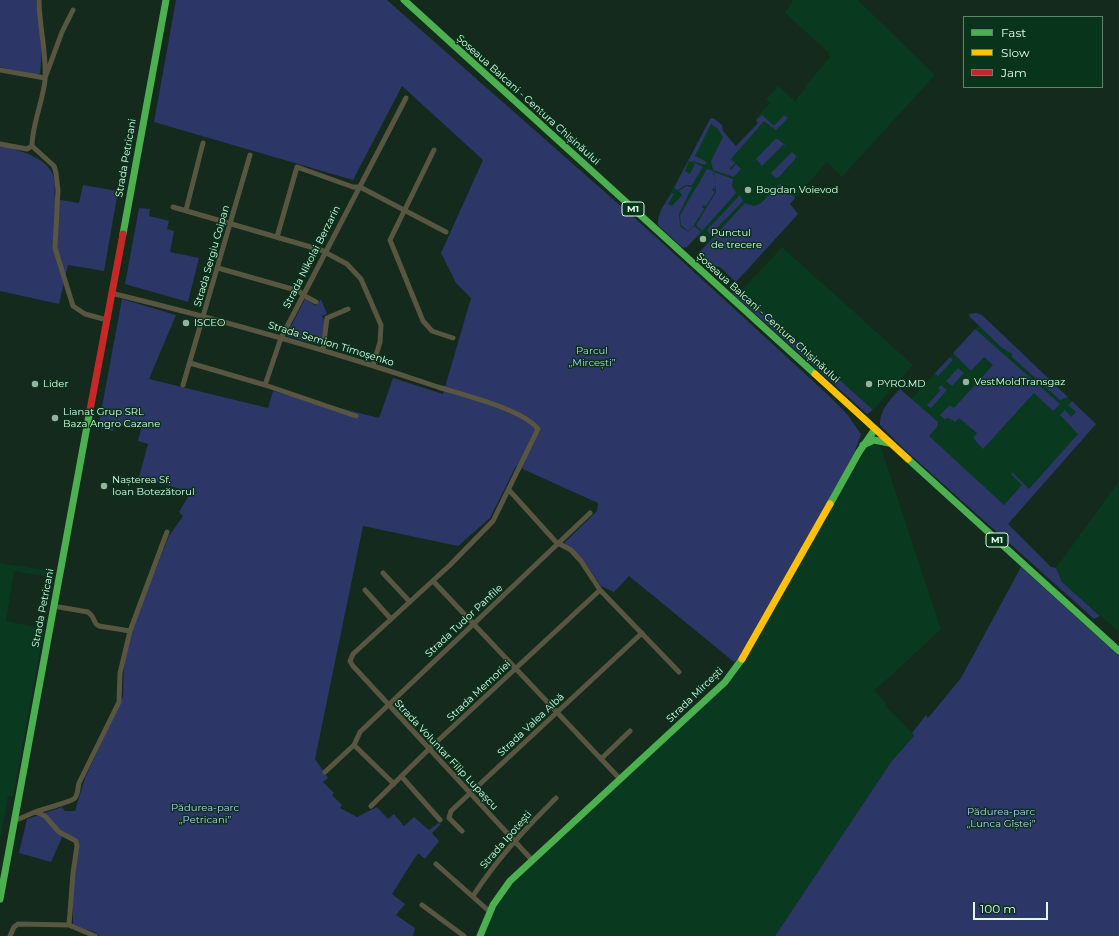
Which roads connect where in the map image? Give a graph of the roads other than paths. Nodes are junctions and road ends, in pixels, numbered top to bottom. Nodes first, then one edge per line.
1 (39, 0) edge
2 (166, 0) edge
3 (404, 0) edge
4 (73, 10) dead end
5 (44, 50) junction
6 (54, 52) junction
7 (0, 70) edge
8 (45, 78) junction
9 (406, 98) dead end
10 (203, 143) dead end
11 (0, 144) edge
12 (32, 146) junction
13 (434, 150) dead end
14 (250, 155) dead end
15 (360, 186) junction
16 (173, 208) dead end
17 (186, 210) junction
18 (404, 210) junction
19 (231, 223) junction
20 (446, 232) dead end
21 (277, 237) junction
22 (324, 253) junction
23 (218, 268) junction
24 (111, 293) junction
25 (303, 295) junction
26 (316, 302) dead end
27 (348, 309) dead end
28 (203, 316) junction
29 (107, 320) junction
30 (281, 338) junction
31 (453, 338) dead end
32 (323, 350) junction
33 (190, 362) junction
34 (373, 365) junction
35 (183, 385) dead end
36 (265, 385) junction
37 (356, 416) dead end
38 (875, 429) junction
39 (891, 443) junction
40 (863, 445) junction
41 (509, 490) junction
42 (590, 513) dead end
43 (168, 532) dead end
44 (559, 543) junction
45 (383, 573) dead end
46 (433, 581) junction
47 (365, 590) dead end
48 (600, 590) junction
49 (410, 602) junction
50 (53, 606) junction
51 (391, 619) junction
52 (474, 624) junction
53 (130, 631) junction
54 (642, 633) junction
55 (1119, 651) edge
56 (516, 668) junction
57 (679, 672) dead end
58 (388, 705) junction
59 (558, 712) junction
60 (630, 731) dead end
61 (354, 745) junction
62 (429, 750) junction
63 (601, 759) junction
64 (325, 772) dead end
65 (402, 777) junction
66 (620, 779) junction
67 (394, 784) junction
68 (470, 794) junction
69 (556, 798) dead end
70 (371, 806) dead end
71 (35, 812) junction
72 (440, 820) dead end
73 (14, 821) junction
74 (462, 831) dead end
75 (514, 840) junction
76 (532, 860) junction
77 (436, 864) dead end
78 (472, 896) junction
79 (0, 899) edge
80 (422, 905) dead end
81 (490, 912) junction
82 (68, 925) junction
83 (10, 936) edge
84 (95, 936) edge
85 (464, 936) edge
86 (480, 936) edge

1 - 5 street
2 - 24 main road, Strada Petricani
3 - 38 main road, Șoseaua Balcani - Centura Chișinăului / M1
4 - 6 street
5 - 6 street
5 - 8 street
6 - 8 street
7 - 8 street
8 - 12 street
9 - 15 street, Strada Nikolai Berzarin
10 - 17 street
11 - 12 street
12 - 29 street
13 - 18 street
14 - 19 street, Strada Sergiu Coipan
15 - 18 street
15 - 21 street
15 - 22 street, Strada Nikolai Berzarin
16 - 17 street
17 - 19 street
18 - 20 street
18 - 31 street
19 - 21 street
19 - 23 street, Strada Sergiu Coipan
21 - 22 street
22 - 25 street, Strada Nikolai Berzarin
22 - 34 street
23 - 25 street
23 - 28 street, Strada Sergiu Coipan
24 - 28 street, Strada Semion Timoșenko
24 - 29 main road, Strada Petricani
25 - 26 street
25 - 30 street, Strada Nikolai Berzarin
27 - 32 street
28 - 30 street, Strada Semion Timoșenko
28 - 33 street, Strada Sergiu Coipan
29 - 50 main road, Strada Petricani
30 - 32 street, Strada Semion Timoșenko
30 - 36 street, Strada Nikolai Berzarin
32 - 34 street, Strada Semion Timoșenko
33 - 35 street, Strada Sergiu Coipan
33 - 36 street
34 - 41 street, Strada Semion Timoșenko
36 - 37 street
38 - 39 main road, Șoseaua Balcani - Centura Chișinăului / M1
38 - 40 main road, Strada Mircești
39 - 40 main road
39 - 55 main road, Șoseaua Balcani - Centura Chișinăului / M1
40 - 66 main road, Strada Mircești
41 - 44 street
41 - 46 street
42 - 44 street, Strada Tudor Panfile
43 - 53 street
44 - 48 street
44 - 52 street, Strada Tudor Panfile
45 - 49 street
46 - 49 street
46 - 52 street
47 - 51 street
48 - 54 street
48 - 56 street, Strada Memoriei
49 - 51 street
50 - 53 street
50 - 73 main road, Strada Petricani
51 - 58 street, Strada Voluntar Filip Lupașcu
52 - 56 street
52 - 58 street, Strada Tudor Panfile
53 - 71 street
54 - 57 street
54 - 59 street, Strada Valea Albă
56 - 59 street
56 - 62 street, Strada Memoriei
58 - 61 street, Strada Tudor Panfile
58 - 62 street, Strada Voluntar Filip Lupașcu
59 - 63 street
59 - 68 street, Strada Valea Albă
60 - 63 street
61 - 64 street, Strada Tudor Panfile
61 - 67 street
62 - 65 street, Strada Memoriei
62 - 68 street, Strada Voluntar Filip Lupașcu
63 - 66 street
65 - 67 street, Strada Memoriei
65 - 72 street
66 - 76 main road, Strada Mircești
67 - 70 street, Strada Memoriei
68 - 74 street, Strada Valea Albă
68 - 75 street, Strada Voluntar Filip Lupașcu
69 - 75 street, Strada Ipotești
71 - 73 street
71 - 82 street
73 - 79 main road, Strada Petricani
75 - 76 street, Strada Voluntar Filip Lupașcu
75 - 78 street, Strada Ipotești
76 - 81 main road, Strada Mircești
77 - 78 street
78 - 81 street
80 - 85 street
81 - 86 main road, Strada Mircești
82 - 83 street
82 - 84 street

